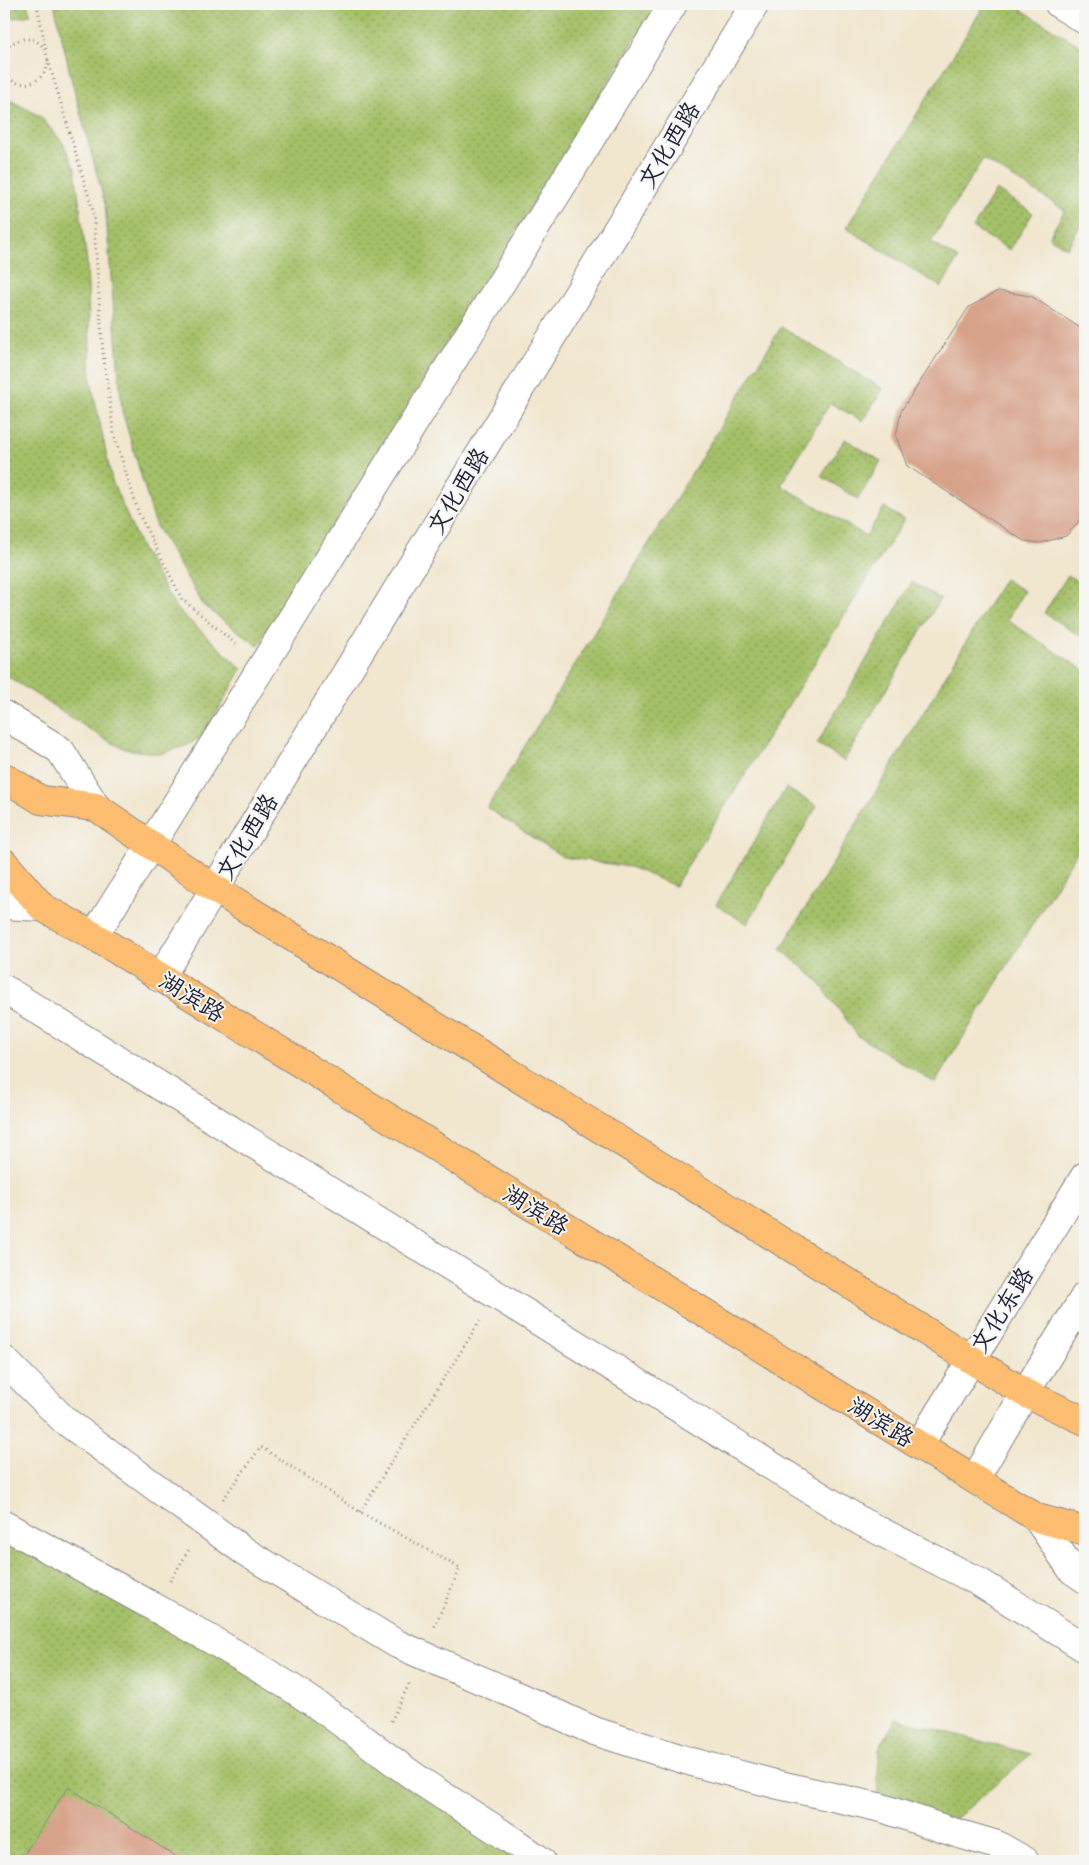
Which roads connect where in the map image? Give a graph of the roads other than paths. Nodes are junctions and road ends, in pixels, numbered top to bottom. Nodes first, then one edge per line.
1 (673, 4) edge
2 (755, 4) edge
3 (1059, 4) edge
4 (1085, 20) edge
5 (4, 715) edge
6 (4, 777) edge
7 (96, 807) junction
8 (151, 845) junction
9 (4, 863) edge
10 (215, 889) junction
11 (4, 905) edge
12 (42, 907) junction
13 (94, 936) junction
14 (160, 978) junction
15 (4, 989) edge
16 (1085, 1176) edge
17 (1085, 1296) edge
18 (4, 1360) edge
19 (972, 1360) junction
20 (1025, 1394) junction
21 (1085, 1421) edge
22 (919, 1445) junction
23 (975, 1479) junction
24 (1037, 1518) junction
25 (4, 1525) edge
26 (1085, 1531) edge
27 (1085, 1579) edge
28 (1085, 1648) edge
29 (542, 1861) edge
30 (1026, 1861) edge

1 - 8 street
2 - 10 street, 文化西路
3 - 4 street
5 - 7 street
6 - 7 main road
7 - 8 main road
8 - 10 main road
8 - 13 street
9 - 12 main road, 湖滨路
10 - 14 street, 文化西路
10 - 19 main road
11 - 12 street
12 - 13 main road, 湖滨路
13 - 14 main road, 湖滨路
14 - 22 main road, 湖滨路
15 - 28 street
16 - 19 street, 文化东路
17 - 20 street
18 - 30 street
19 - 20 main road
19 - 22 street, 文化东路
20 - 21 main road
20 - 23 street
22 - 23 main road, 湖滨路
23 - 24 main road, 湖滨路
24 - 26 main road, 湖滨路
24 - 27 street
25 - 29 street

